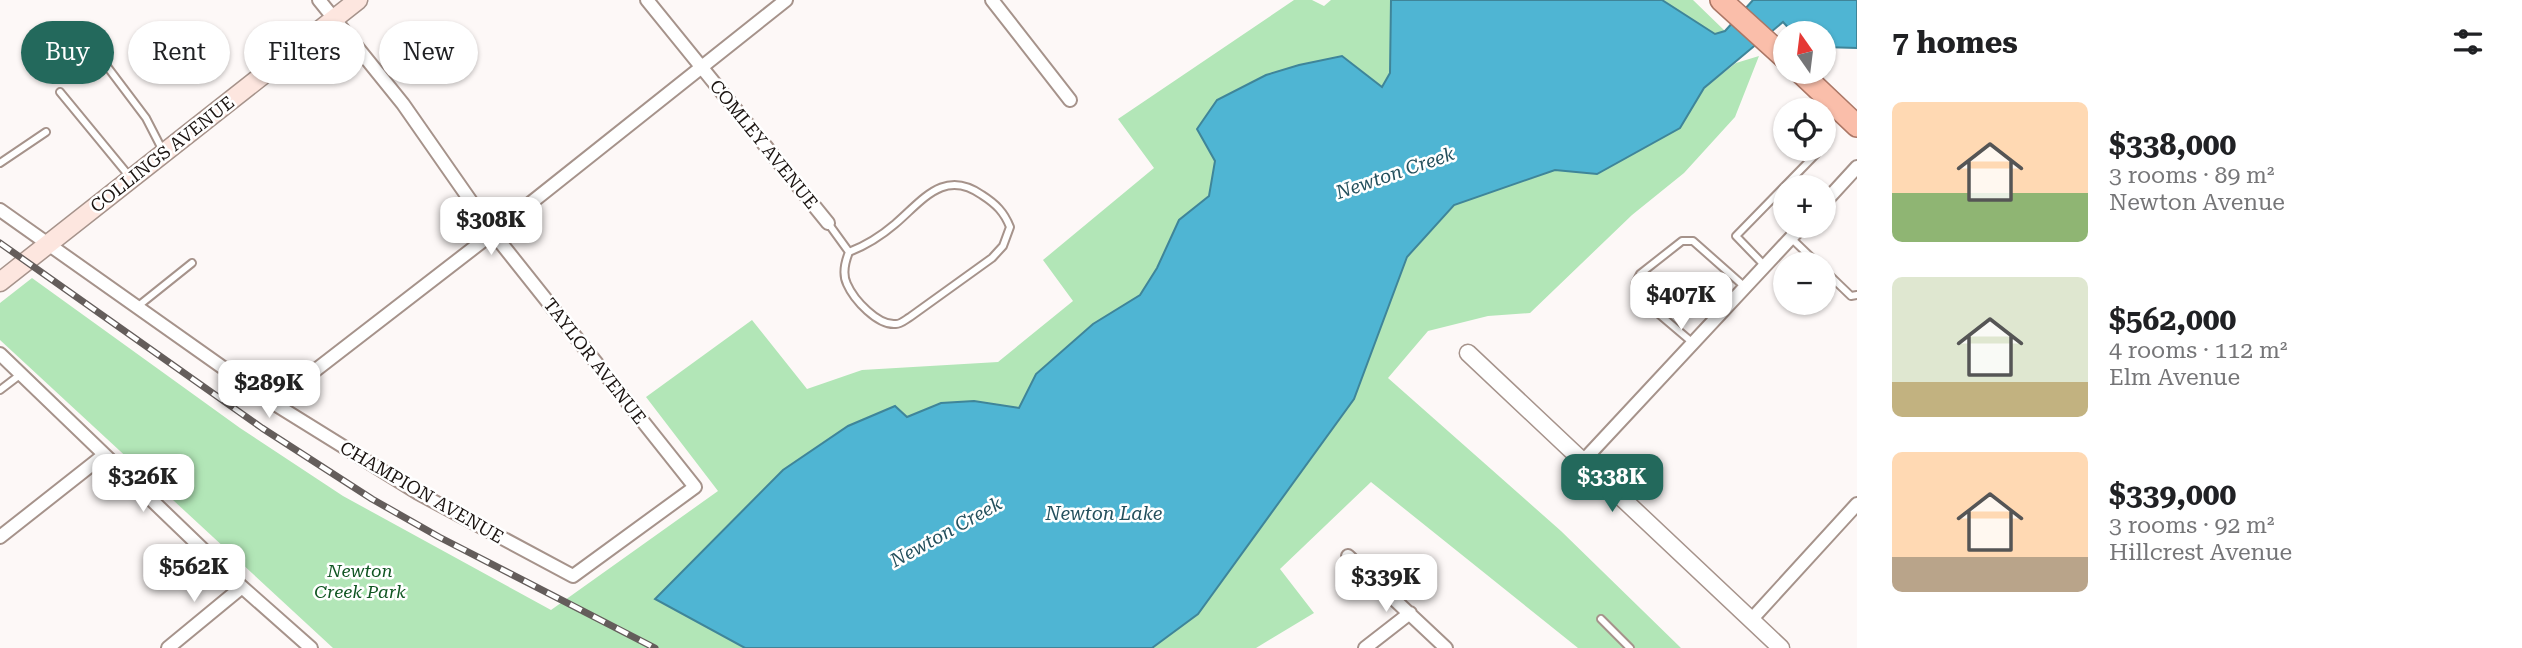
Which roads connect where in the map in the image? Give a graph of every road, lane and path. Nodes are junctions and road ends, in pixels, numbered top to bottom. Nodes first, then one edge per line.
1 (319, 0) edge
2 (358, 0) edge
3 (647, 0) edge
4 (786, 0) edge
5 (992, 0) edge
6 (1725, 3) edge
7 (335, 18) junction
8 (1773, 47) edge
9 (701, 68) junction
10 (114, 76) edge
11 (60, 92) dead end
12 (1070, 100) dead end
13 (1836, 113) edge
14 (1857, 126) edge
15 (46, 132) dead end
16 (164, 153) junction
17 (1809, 161) edge
18 (0, 163) edge
19 (1857, 167) edge
20 (131, 179) junction
21 (1836, 190) edge
22 (0, 210) edge
23 (828, 223) joint
24 (493, 233) junction
25 (1791, 238) joint
26 (48, 244) junction
27 (1806, 252) edge
28 (849, 253) junction
29 (192, 263) dead end
30 (1765, 265) junction
31 (0, 282) edge
32 (1836, 282) edge
33 (1745, 287) junction
34 (1857, 295) edge
35 (136, 307) junction
36 (1693, 343) junction
37 (1468, 353) dead end
38 (0, 354) edge
39 (21, 374) junction
40 (0, 390) edge
41 (273, 403) junction
42 (104, 455) junction
43 (1583, 461) junction
44 (1857, 504) edge
45 (0, 537) edge
46 (1348, 556) dead end
47 (572, 576) joint
48 (242, 587) junction
49 (1410, 613) junction
50 (1601, 619) dead end
51 (1751, 620) junction
52 (1775, 646) edge
53 (168, 648) edge
54 (311, 648) edge
55 (1365, 648) edge
56 (1446, 648) edge
57 (1630, 648) edge

1 - 7 street, TAYLOR AVENUE
2 - 7 main road, COLLINGS AVENUE
3 - 9 street, COMLEY AVENUE
4 - 9 street
5 - 12 street
6 - 8 highway
7 - 16 main road, COLLINGS AVENUE
7 - 24 street, TAYLOR AVENUE
9 - 23 street, COMLEY AVENUE
9 - 24 street
10 - 16 lane
11 - 20 lane
13 - 14 highway
15 - 18 lane
16 - 20 main road, COLLINGS AVENUE
17 - 30 lane
19 - 21 street
20 - 26 main road, COLLINGS AVENUE
22 - 26 street, CHAMPION AVENUE
23 - 28 lane
24 - 41 street
24 - 47 street, TAYLOR AVENUE
25 - 27 lane
25 - 30 street
26 - 31 main road, COLLINGS AVENUE
26 - 35 street, CHAMPION AVENUE
28 - 28 lane
29 - 35 lane
30 - 33 street
32 - 34 lane
33 - 36 street
33 - 36 lane
35 - 41 street, CHAMPION AVENUE
36 - 43 street
37 - 43 street
38 - 39 street
39 - 40 lane
39 - 42 street
41 - 47 street, CHAMPION AVENUE
42 - 45 street
42 - 48 street
43 - 51 street
44 - 51 street
46 - 49 street
48 - 53 street
48 - 54 street
49 - 55 street
49 - 56 street
50 - 57 lane
51 - 52 street

